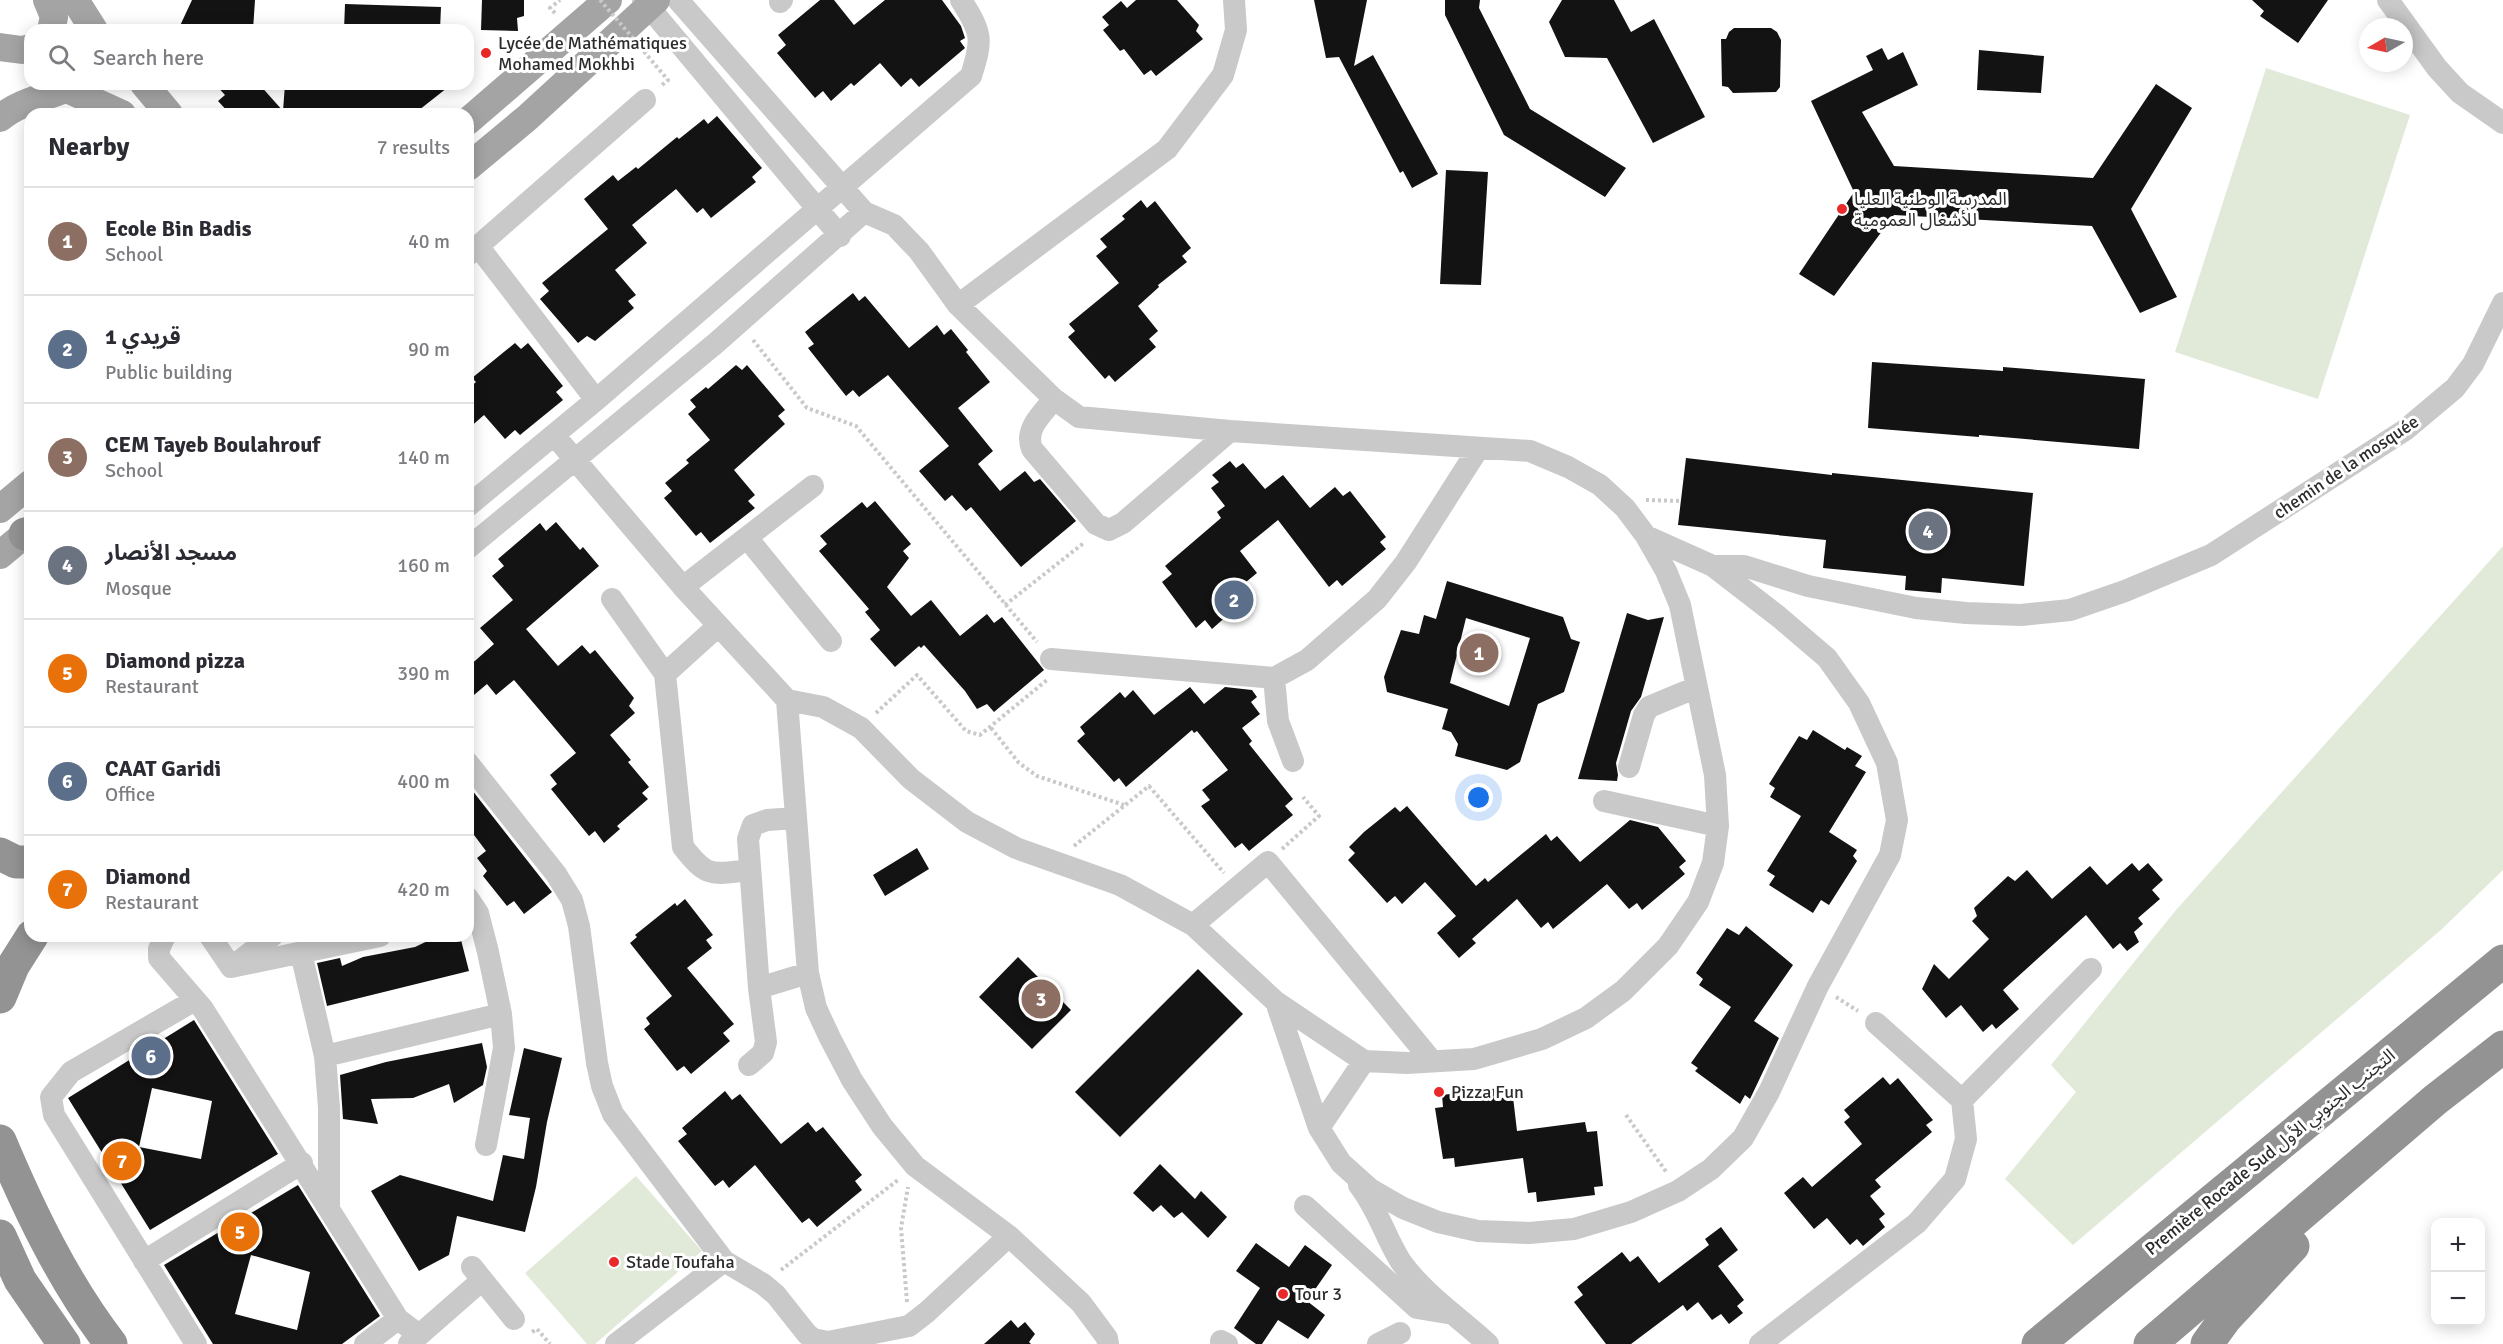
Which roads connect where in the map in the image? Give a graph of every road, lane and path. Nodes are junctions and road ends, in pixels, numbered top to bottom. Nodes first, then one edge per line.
1 (47, 0) edge
2 (75, 0) edge
3 (560, 0) edge
4 (600, 0) edge
5 (608, 0) edge
6 (678, 0) edge
7 (961, 0) edge
8 (1234, 0) edge
9 (2388, 0) edge
10 (649, 2) edge
11 (550, 8) dead end
12 (52, 24) edge
13 (90, 24) edge
14 (0, 47) edge
15 (24, 49) edge
16 (668, 80) dead end
17 (59, 90) edge
18 (79, 90) edge
19 (149, 90) edge
20 (645, 100) dead end
21 (111, 108) edge
22 (164, 108) edge
23 (474, 116) edge
24 (0, 118) edge
25 (2503, 123) edge
26 (474, 162) edge
27 (841, 188) junction
28 (818, 209) junction
29 (864, 212) junction
30 (840, 236) junction
31 (474, 249) edge
32 (474, 251) edge
33 (2503, 303) edge
34 (958, 305) junction
35 (739, 323) junction
36 (1054, 399) junction
37 (596, 400) junction
38 (1230, 431) junction
39 (554, 435) junction
40 (1478, 448) junction
41 (574, 460) junction
42 (813, 486) dead end
43 (1641, 500) dead end
44 (474, 501) edge
45 (1680, 501) dead end
46 (1102, 528) junction
47 (1646, 536) junction
48 (748, 539) junction
49 (474, 543) edge
50 (1713, 566) junction
51 (683, 587) junction
52 (612, 599) dead end
53 (1005, 604) junction
54 (718, 626) junction
55 (831, 642) dead end
56 (1061, 659) junction
57 (666, 674) junction
58 (1274, 678) junction
59 (1697, 687) junction
60 (787, 700) junction
61 (861, 728) junction
62 (991, 728) junction
63 (1293, 760) dead end
64 (1629, 767) dead end
65 (474, 771) edge
66 (1303, 797) dead end
67 (1604, 801) dead end
68 (1124, 806) junction
69 (796, 818) junction
70 (1718, 826) junction
71 (0, 854) edge
72 (24, 862) edge
73 (1268, 862) junction
74 (1053, 863) junction
75 (750, 870) junction
76 (1237, 887) junction
77 (474, 920) edge
78 (1193, 925) junction
79 (28, 942) edge
80 (162, 942) edge
81 (214, 942) edge
82 (265, 942) edge
83 (352, 942) edge
84 (301, 953) junction
85 (2503, 961) edge
86 (231, 967) junction
87 (2091, 969) dead end
88 (808, 973) junction
89 (1818, 986) junction
90 (759, 988) junction
91 (0, 997) edge
92 (195, 1000) junction
93 (1276, 1002) junction
94 (501, 1014) junction
95 (1876, 1023) joint
96 (2503, 1047) edge
97 (325, 1056) junction
98 (1364, 1061) junction
99 (1432, 1061) junction
100 (748, 1065) dead end
101 (1962, 1100) junction
102 (2435, 1100) junction
103 (1626, 1115) dead end
104 (1319, 1128) junction
105 (0, 1141) edge
106 (486, 1145) dead end
107 (302, 1163) junction
108 (1341, 1163) junction
109 (915, 1166) junction
110 (1678, 1191) junction
111 (1305, 1206) dead end
112 (329, 1207) junction
113 (0, 1236) edge
114 (1009, 1236) junction
115 (144, 1261) junction
116 (724, 1261) junction
117 (763, 1284) junction
118 (2077, 1310) junction
119 (1456, 1315) junction
120 (398, 1318) junction
121 (909, 1326) junction
122 (522, 1327) joint
123 (1400, 1333) dead end
124 (414, 1339) edge
125 (64, 1344) edge
126 (111, 1344) edge
127 (196, 1344) edge
128 (365, 1344) edge
129 (550, 1344) edge
130 (616, 1344) edge
131 (1108, 1344) edge
132 (1378, 1344) edge
133 (1481, 1344) edge
134 (1488, 1344) edge
135 (1760, 1344) edge
136 (2014, 1344) edge
137 (2038, 1344) edge
138 (2150, 1344) edge
139 (2207, 1344) edge

1 - 12 main road
2 - 13 main road
3 - 11 path
4 - 16 path, bridge
5 - 23 main road
6 - 27 street
7 - 27 street
8 - 34 street
9 - 25 street
10 - 26 main road
10 - 28 street
14 - 15 main road
17 - 24 main road
18 - 21 main road
19 - 22 main road
20 - 31 street
27 - 28 street
27 - 29 street
28 - 30 street
28 - 37 street
29 - 30 street
29 - 34 street
30 - 35 street
32 - 37 street
33 - 50 street, chemin de la mosquée
34 - 36 street
35 - 41 street
35 - 53 path
36 - 38 street
36 - 46 street
37 - 39 street
38 - 40 street
38 - 46 street
39 - 41 street
39 - 44 street
40 - 47 street
40 - 58 street
41 - 49 street
41 - 51 street
42 - 48 street
43 - 45 path
46 - 53 path
47 - 50 street
47 - 59 street
48 - 51 street
48 - 55 street
50 - 89 street
51 - 54 street
52 - 57 street
53 - 56 path
54 - 57 street
54 - 60 street
56 - 58 street
56 - 62 path
57 - 75 street
58 - 63 street
59 - 64 street
59 - 70 street
60 - 61 street
60 - 69 street
61 - 62 path
61 - 74 street
62 - 68 path
65 - 116 street
66 - 73 path
67 - 70 street
68 - 74 path
68 - 76 path
69 - 75 street
69 - 88 street
70 - 99 street
71 - 72 highway
73 - 76 street
73 - 99 street
74 - 78 street
75 - 90 street
76 - 78 street
77 - 94 street
78 - 93 street
79 - 91 highway
80 - 92 street
81 - 86 street
82 - 86 street
83 - 84 street
84 - 86 street
84 - 97 street
85 - 118 highway, Première Rocade Sud التجنب الجنوبي الأول
87 - 101 street
88 - 90 street
88 - 109 street
89 - 95 path
89 - 110 street
90 - 100 street
92 - 107 street
92 - 115 street
93 - 98 street
93 - 104 street
94 - 97 street
94 - 106 street
95 - 101 street
96 - 102 highway
97 - 112 street
98 - 99 street
98 - 104 street
101 - 135 street
102 - 138 highway
102 - 139 highway
103 - 110 path
104 - 108 street
105 - 126 highway
107 - 112 street
107 - 115 street
108 - 110 street
108 - 119 street
109 - 114 street
109 - 117 path
109 - 121 path
111 - 119 street
112 - 120 street
113 - 125 highway
114 - 121 street
114 - 131 street
115 - 127 street
116 - 117 street
116 - 130 street
117 - 121 street
118 - 136 highway
118 - 137 highway, Première Rocade Sud التجنب الجنوبي الأول
119 - 133 street
119 - 134 street
120 - 124 street
120 - 128 street
122 - 124 street
122 - 129 path
123 - 132 street

